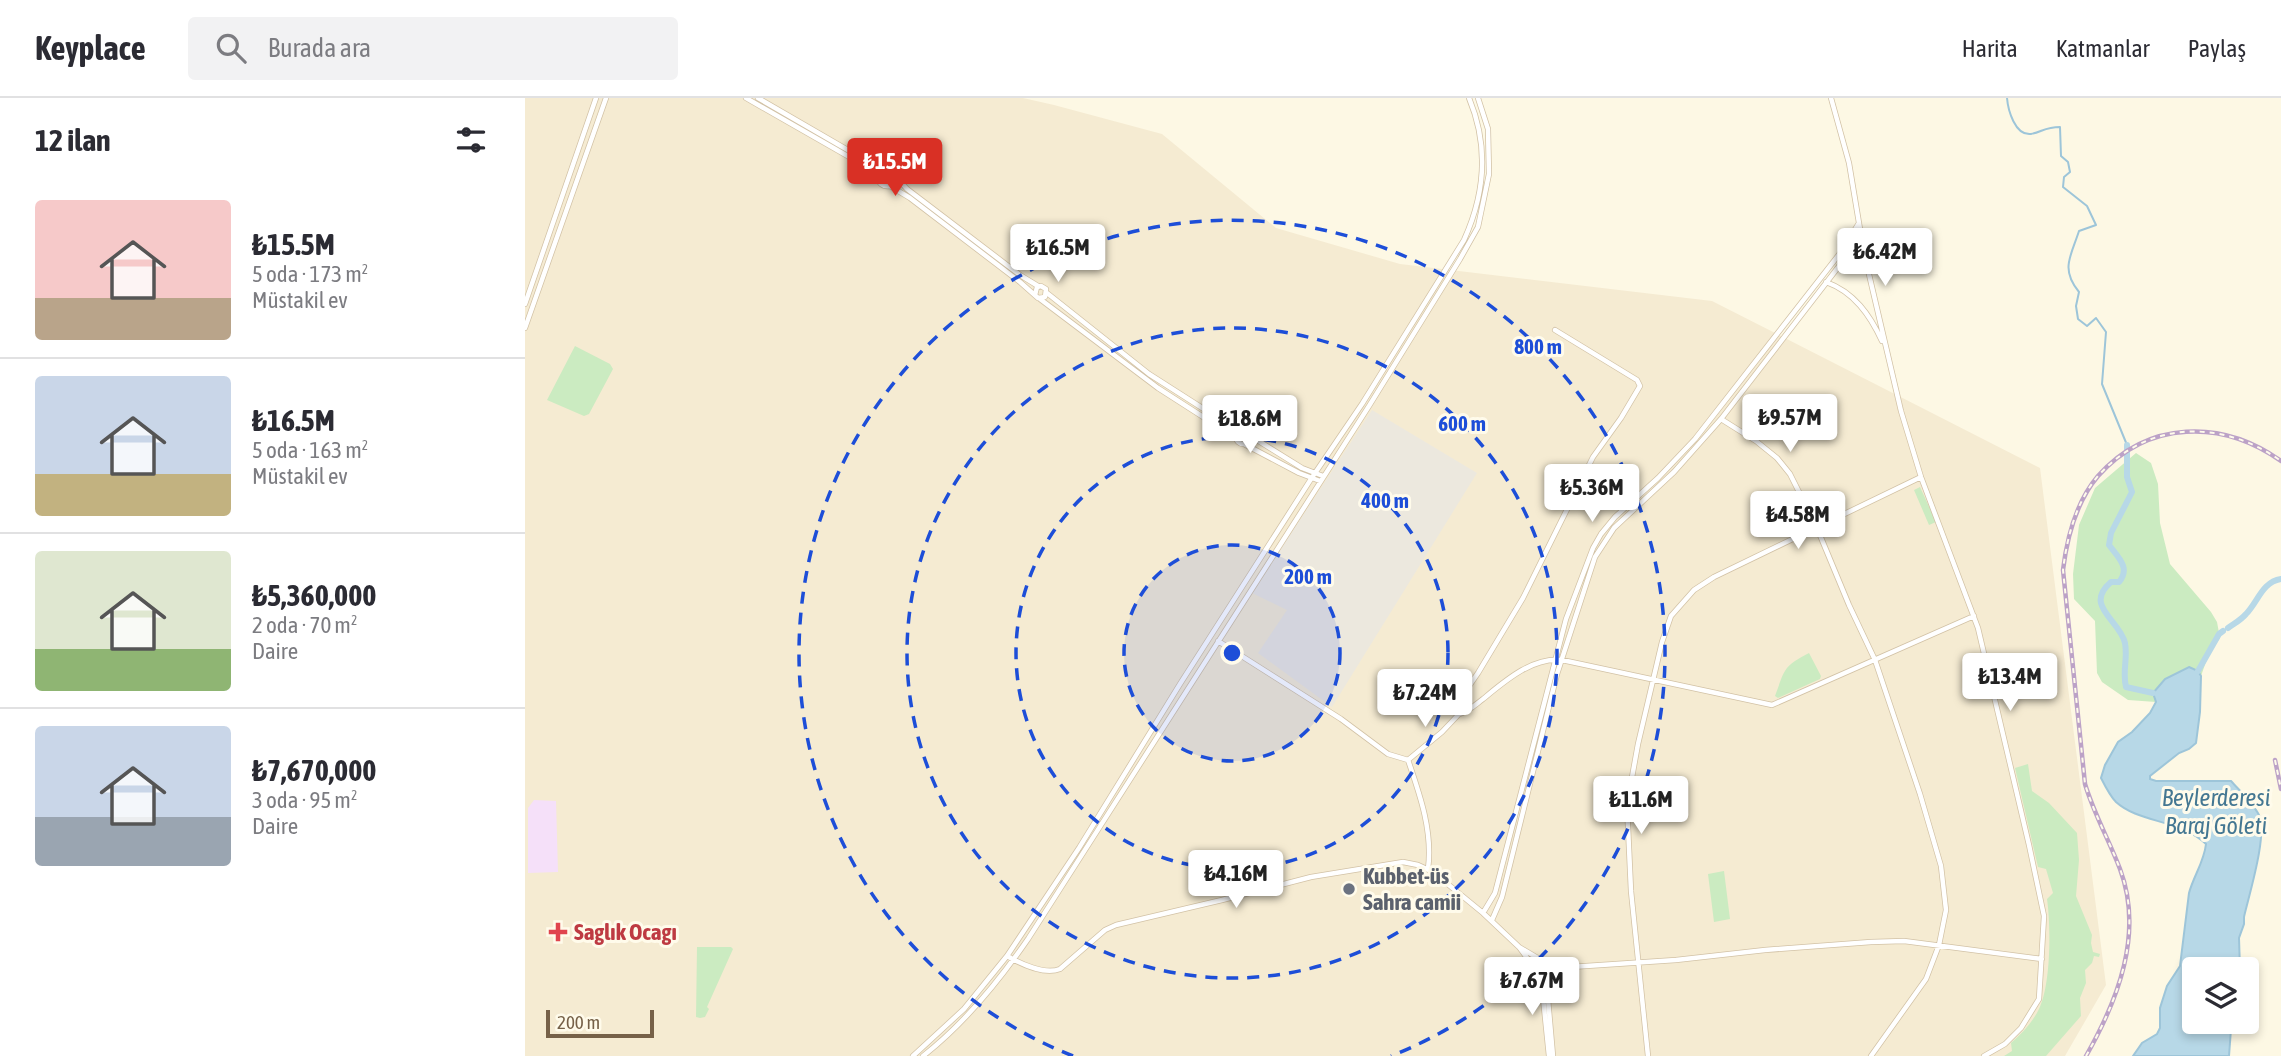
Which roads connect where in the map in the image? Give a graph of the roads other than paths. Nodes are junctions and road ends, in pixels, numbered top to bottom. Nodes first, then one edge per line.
1 (596, 98) edge
2 (605, 98) edge
3 (746, 98) edge
4 (758, 98) edge
5 (1469, 98) edge
6 (1478, 98) edge
7 (1831, 98) edge
8 (884, 169) junction
9 (896, 177) junction
10 (878, 179) junction
11 (890, 187) junction
12 (1859, 223) junction
13 (1861, 233) junction
14 (1826, 282) junction
15 (1039, 286) junction
16 (1047, 293) junction
17 (1037, 297) junction
18 (525, 304) edge
19 (525, 328) edge
20 (1555, 330) dead end
21 (1885, 348) junction
22 (1721, 419) junction
23 (1243, 430) junction
24 (1249, 435) junction
25 (1236, 438) junction
26 (1244, 443) junction
27 (1314, 475) junction
28 (1921, 477) junction
29 (1321, 479) junction
30 (1817, 528) junction
31 (1973, 616) junction
32 (1218, 641) junction
33 (1559, 659) junction
34 (1875, 660) junction
35 (1654, 679) junction
36 (1459, 714) junction
37 (1408, 760) junction
38 (1428, 869) junction
39 (1483, 913) junction
40 (1492, 920) junction
41 (1939, 945) junction
42 (1519, 947) junction
43 (1007, 956) junction
44 (1014, 960) junction
45 (1541, 960) junction
46 (2042, 960) junction
47 (1550, 962) junction
48 (1637, 962) junction
49 (1571, 967) junction
50 (1536, 971) junction
51 (1551, 974) junction
52 (913, 1056) edge
53 (923, 1056) edge
54 (1551, 1056) edge
55 (1648, 1056) edge
56 (1871, 1056) edge
57 (1984, 1056) edge

1 - 18 main road
2 - 19 main road
3 - 10 main road
4 - 8 main road
5 - 27 main road
6 - 29 main road
7 - 12 main road
8 - 9 main road
8 - 10 main road
9 - 11 main road
9 - 15 main road
10 - 11 main road
11 - 17 main road
12 - 13 main road
12 - 33 main road
13 - 14 main road
13 - 21 main road
14 - 21 main road
14 - 22 main road
15 - 16 main road
15 - 17 main road
16 - 17 main road
16 - 23 main road
17 - 25 main road
20 - 36 main road
21 - 28 main road
22 - 30 main road
22 - 33 main road
23 - 24 main road
23 - 25 main road
24 - 26 main road
24 - 27 main road
25 - 26 main road
26 - 27 main road
27 - 29 main road
27 - 43 main road
28 - 30 main road
28 - 31 main road
29 - 32 main road
30 - 34 main road
30 - 35 main road
31 - 34 main road
31 - 46 main road
32 - 37 main road
32 - 44 main road
33 - 35 main road
33 - 36 main road
33 - 39 main road
33 - 40 main road
34 - 35 main road
34 - 41 main road
35 - 48 main road
36 - 37 main road
37 - 38 main road
38 - 39 main road
38 - 44 main road
39 - 40 main road
40 - 42 main road
41 - 46 main road
41 - 48 main road
41 - 56 main road
42 - 45 main road
42 - 50 main road
43 - 44 main road
43 - 52 main road
44 - 53 main road
45 - 47 main road
45 - 50 main road
46 - 57 main road
47 - 49 main road
47 - 51 main road
48 - 49 main road
48 - 55 main road
49 - 51 main road
50 - 51 main road
50 - 54 main road
51 - 54 main road

